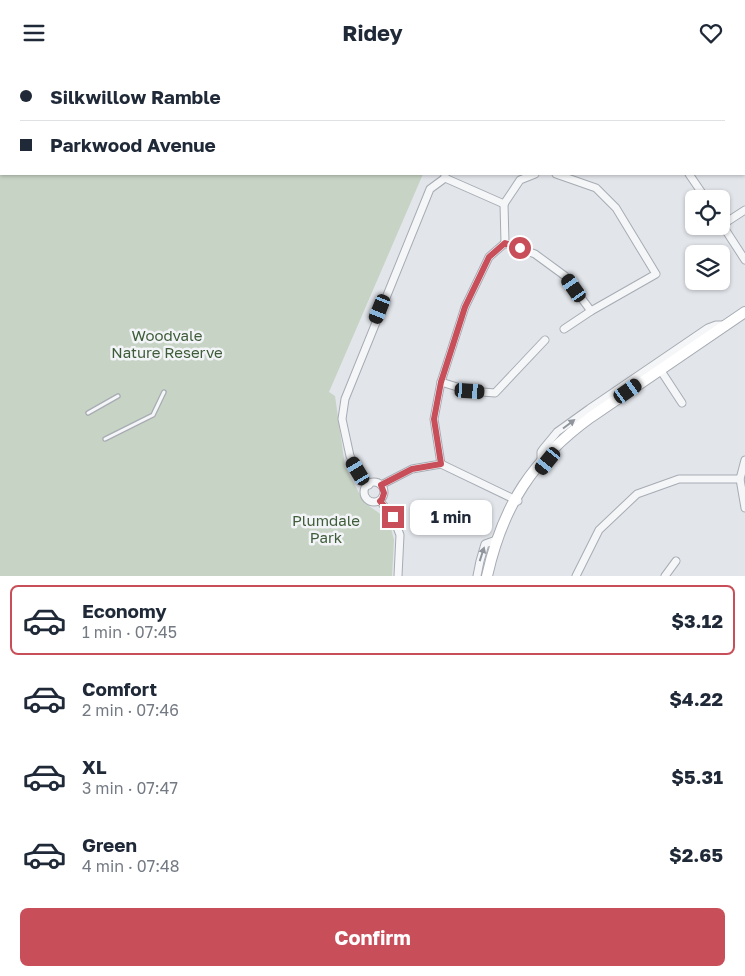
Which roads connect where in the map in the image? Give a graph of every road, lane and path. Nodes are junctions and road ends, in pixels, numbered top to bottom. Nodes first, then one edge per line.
1 (533, 175) edge
2 (559, 175) edge
3 (690, 175) edge
4 (445, 176) edge
5 (700, 190) edge
6 (504, 204) junction
7 (745, 210) edge
8 (730, 219) edge
9 (729, 235) edge
10 (505, 243) junction
11 (745, 260) edge
12 (591, 311) junction
13 (745, 312) edge
14 (745, 320) edge
15 (564, 329) dead end
16 (545, 340) dead end
17 (663, 374) junction
18 (441, 382) junction
19 (164, 392) dead end
20 (118, 396) dead end
21 (682, 403) dead end
22 (88, 413) dead end
23 (105, 439) dead end
24 (745, 460) edge
25 (441, 464) junction
26 (740, 479) junction
27 (369, 485) junction
28 (381, 485) junction
29 (517, 500) junction
30 (380, 501) junction
31 (745, 508) edge
32 (496, 540) junction
33 (676, 561) dead end
34 (398, 576) edge
35 (477, 576) edge
36 (486, 576) edge
37 (492, 576) edge
38 (576, 576) edge
39 (665, 576) edge

1 - 6 street
2 - 12 street
3 - 5 street
4 - 6 street
4 - 27 street
6 - 10 street
7 - 8 street
9 - 11 street
10 - 12 street
10 - 18 street
12 - 15 street
29 -> 13 main road
14 - 17 main road
16 - 18 street
17 - 21 street
17 - 29 main road
18 - 25 street
19 - 23 lane
20 - 22 lane
24 - 26 street
25 - 28 street
25 - 29 street
26 - 31 street
26 - 38 street
27 - 28 street
27 - 30 street
28 - 30 street
29 - 32 main road
29 - 37 main road
30 - 34 street
35 -> 32 street
32 - 36 main road
33 - 39 street

